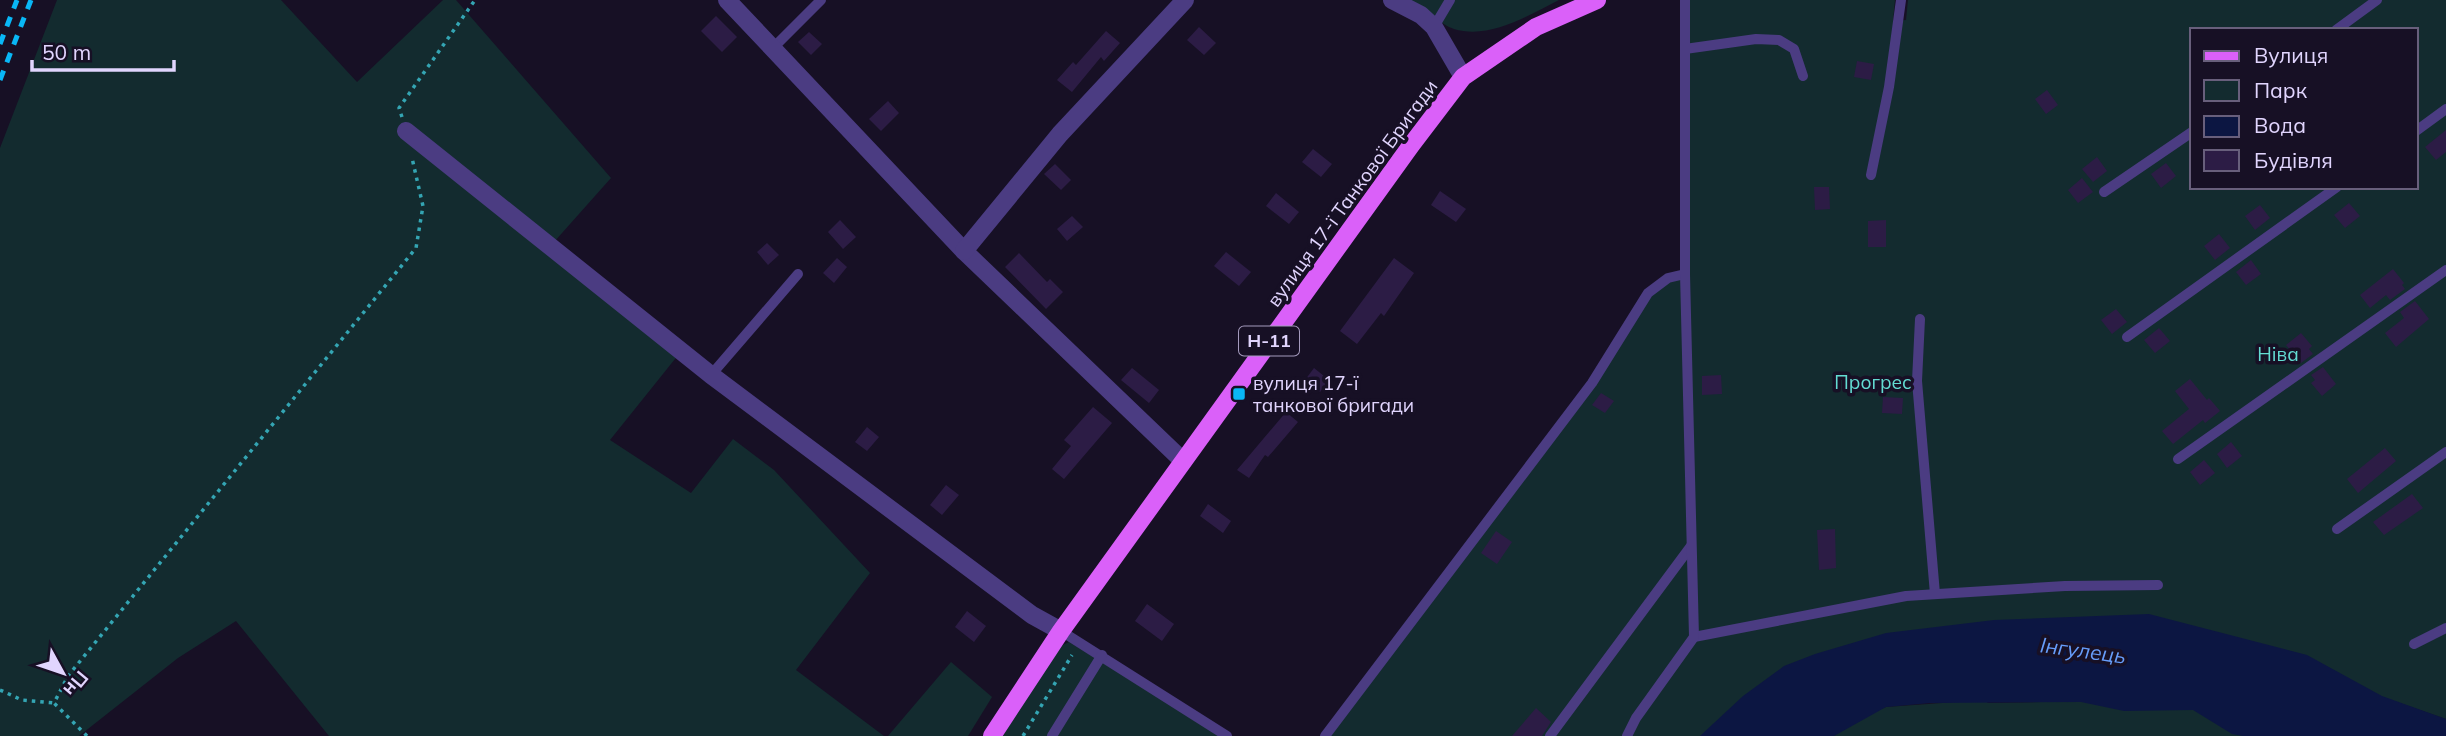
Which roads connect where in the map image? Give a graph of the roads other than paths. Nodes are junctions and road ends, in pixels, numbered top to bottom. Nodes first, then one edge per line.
1 (727, 0) edge
2 (821, 0) edge
3 (1185, 0) edge
4 (1392, 0) edge
5 (1450, 0) edge
6 (1597, 0) edge
7 (1685, 0) edge
8 (1900, 0) edge
9 (2376, 0) edge
10 (1434, 27) junction
11 (2339, 28) edge
12 (772, 49) junction
13 (1685, 49) junction
14 (1803, 76) dead end
15 (1463, 77) junction
16 (2446, 109) edge
17 (2418, 130) edge
18 (406, 131) road end
19 (2190, 133) edge
20 (1871, 175) dead end
21 (2334, 189) edge
22 (2104, 192) dead end
23 (964, 251) junction
24 (2446, 270) edge
25 (798, 274) dead end
26 (1685, 274) junction
27 (1920, 319) dead end
28 (2127, 337) dead end
29 (711, 375) junction
30 (2446, 452) edge
31 (2178, 459) dead end
32 (1183, 461) junction
33 (2337, 529) dead end
34 (1691, 546) junction
35 (2158, 585) dead end
36 (1935, 594) junction
37 (2446, 628) edge
38 (1061, 631) junction
39 (1694, 637) junction
40 (2414, 645) dead end
41 (1102, 655) junction
42 (992, 736) edge
43 (1052, 736) edge
44 (1227, 736) edge
45 (1325, 736) edge
46 (1550, 736) edge
47 (1627, 736) edge

1 - 12 street
2 - 12 lane
3 - 23 street
4 - 10 street
5 - 10 lane
6 - 15 main road, вулиця 17-ї Танкової Бригади / Н-11
7 - 13 lane
8 - 20 lane
9 - 11 lane
10 - 15 street
12 - 23 street
13 - 14 lane
13 - 26 lane
15 - 32 main road, вулиця 17-ї Танкової Бригади / Н-11
16 - 17 lane
18 - 29 street
19 - 22 lane
21 - 28 lane
23 - 32 street
24 - 31 lane
25 - 29 lane
26 - 34 lane
26 - 45 lane
27 - 36 lane
29 - 38 street
30 - 33 lane
32 - 38 main road, вулиця 17-ї Танкової Бригади / Н-11
34 - 39 lane
34 - 46 lane
35 - 36 lane
36 - 39 lane
37 - 40 lane
38 - 41 lane
38 - 42 main road, вулиця 17-ї Танкової Бригади / Н-11
39 - 47 lane
41 - 43 lane
41 - 44 lane

